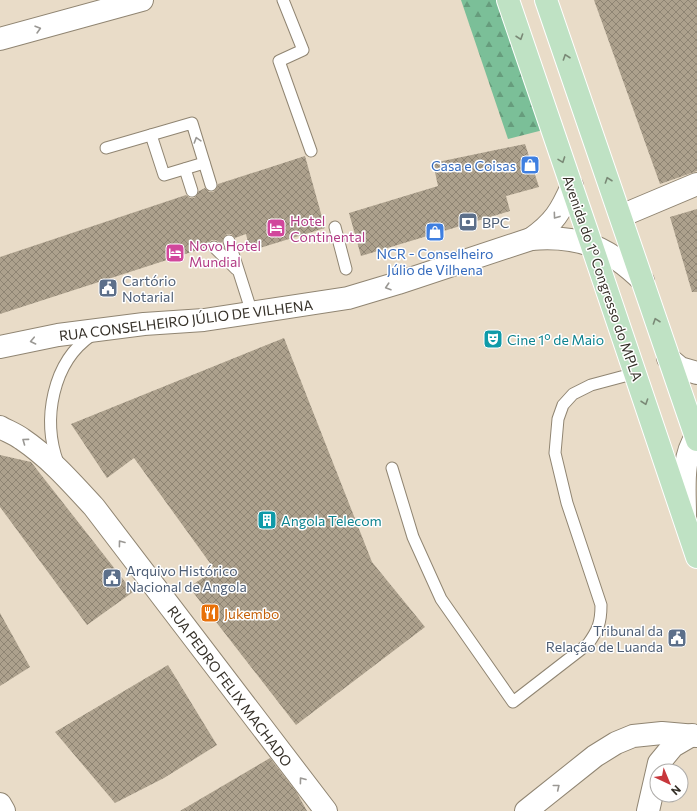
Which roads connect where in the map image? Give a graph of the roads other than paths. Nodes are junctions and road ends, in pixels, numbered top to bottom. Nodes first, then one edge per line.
1 (142, 0) edge
2 (284, 0) edge
3 (508, 0) edge
4 (546, 0) edge
5 (0, 40) edge
6 (151, 135) junction
7 (106, 148) dead end
8 (311, 151) dead end
9 (204, 163) junction
10 (185, 169) junction
11 (697, 184) edge
12 (211, 185) dead end
13 (572, 186) junction
14 (192, 191) dead end
15 (621, 216) junction
16 (335, 227) dead end
17 (531, 239) junction
18 (229, 241) dead end
19 (592, 246) junction
20 (214, 247) dead end
21 (346, 269) dead end
22 (238, 270) junction
23 (643, 281) junction
24 (252, 313) junction
25 (101, 330) junction
26 (0, 347) edge
27 (668, 358) junction
28 (636, 373) junction
29 (697, 373) edge
30 (0, 427) edge
31 (696, 437) edge
32 (392, 468) dead end
33 (60, 470) junction
34 (685, 518) junction
35 (697, 557) edge
36 (694, 736) edge
37 (0, 804) edge
38 (4, 811) edge
39 (326, 811) edge
40 (526, 811) edge
41 (648, 811) edge

5 -> 1 street
2 - 8 lane
3 -> 13 main road, Avenida do 1º Congresso do MPLA
15 -> 4 main road
6 - 7 lane
9 -> 6 lane
6 - 10 lane
9 - 10 lane
9 - 12 lane
10 - 14 lane
11 - 15 street
13 -> 17 street, RUA CONSELHEIRO JÚLIO DE VILHENA
13 - 19 main road, Avenida do 1º Congresso do MPLA
15 - 23 main road
16 - 21 lane
17 - 19 street, RUA CONSELHEIRO JÚLIO DE VILHENA
17 -> 24 street, RUA CONSELHEIRO JÚLIO DE VILHENA
18 - 22 lane
19 - 23 street, RUA CONSELHEIRO JÚLIO DE VILHENA
19 - 28 main road, Avenida do 1º Congresso do MPLA
20 - 22 lane
22 - 24 lane
27 -> 23 main road
24 - 25 street, RUA CONSELHEIRO JÚLIO DE VILHENA
25 -> 26 street, RUA CONSELHEIRO JÚLIO DE VILHENA
25 - 33 lane
27 - 29 street
27 - 31 main road
28 - 32 lane
28 -> 34 main road, Avenida do 1º Congresso do MPLA
33 -> 30 street, RUA PEDRO FELIX MACHADO
31 - 34 street
39 -> 33 street, RUA PEDRO FELIX MACHADO
34 - 35 main road, Avenida do 1º Congresso do MPLA
40 -> 36 street
36 - 41 street
37 - 38 street

